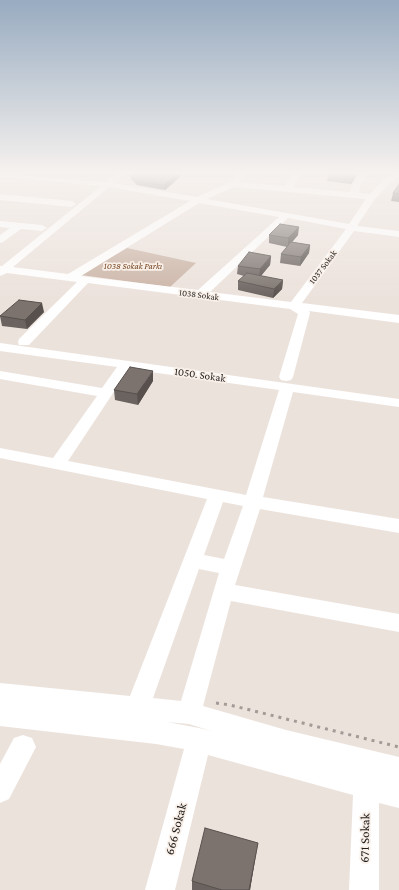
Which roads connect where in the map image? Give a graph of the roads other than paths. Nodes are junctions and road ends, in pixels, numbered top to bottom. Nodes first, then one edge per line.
1 (286, 215) edge
2 (58, 216) edge
3 (65, 216) edge
4 (173, 216) edge
5 (289, 216) edge
6 (360, 216) edge
7 (0, 224) edge
8 (18, 226) junction
9 (42, 228) junction
10 (352, 228) junction
11 (399, 234) edge
12 (0, 240) edge
13 (1, 268) edge
14 (70, 278) junction
15 (86, 280) junction
16 (200, 295) junction
17 (294, 306) junction
18 (399, 319) edge
19 (0, 339) edge
20 (24, 342) junction
21 (0, 347) edge
22 (126, 364) junction
23 (0, 375) edge
24 (286, 382) junction
25 (107, 393) junction
26 (399, 393) edge
27 (399, 404) edge
28 (0, 454) edge
29 (57, 465) junction
30 (217, 495) junction
31 (253, 502) junction
32 (399, 526) edge
33 (192, 560) junction
34 (231, 568) junction
35 (223, 591) junction
36 (399, 623) edge
37 (0, 694) edge
38 (137, 708) junction
39 (189, 713) junction
40 (0, 715) edge
41 (199, 740) junction
42 (23, 747) dead end
43 (399, 770) edge
44 (366, 786) junction
45 (0, 790) edge
46 (399, 795) edge
47 (160, 890) edge
48 (364, 890) edge

1 - 16 street
2 - 9 street
3 - 13 street
4 - 14 street
5 - 10 street
6 - 10 street, 1037 Sokak
7 - 8 street
8 - 9 street
8 - 12 street
9 - 13 street
10 - 11 street
10 - 17 street, 1037 Sokak
13 - 14 street, 1038 Sokak
14 - 15 street, 1038 Sokak
15 - 16 street, 1038 Sokak
15 - 20 street
16 - 17 street, 1038 Sokak
17 - 18 street, 1038 Sokak
17 - 24 street
19 - 20 street, 1050. Sokak
20 - 24 street, 1050. Sokak
21 - 22 street, 1050. Sokak
22 - 24 street, 1050. Sokak
22 - 25 street
23 - 25 street
24 - 26 street, 1050. Sokak
24 - 27 street, 1050. Sokak
24 - 31 street
25 - 29 street
28 - 29 street
29 - 30 street
30 - 31 street
30 - 33 street
31 - 32 street
31 - 34 street
33 - 34 street
33 - 38 street
34 - 35 street
35 - 36 street
35 - 39 street
37 - 38 street
38 - 39 street
39 - 43 street
40 - 41 street
41 - 44 street
41 - 47 street, 666 Sokak
42 - 45 street
44 - 46 street
44 - 48 street, 671 Sokak

